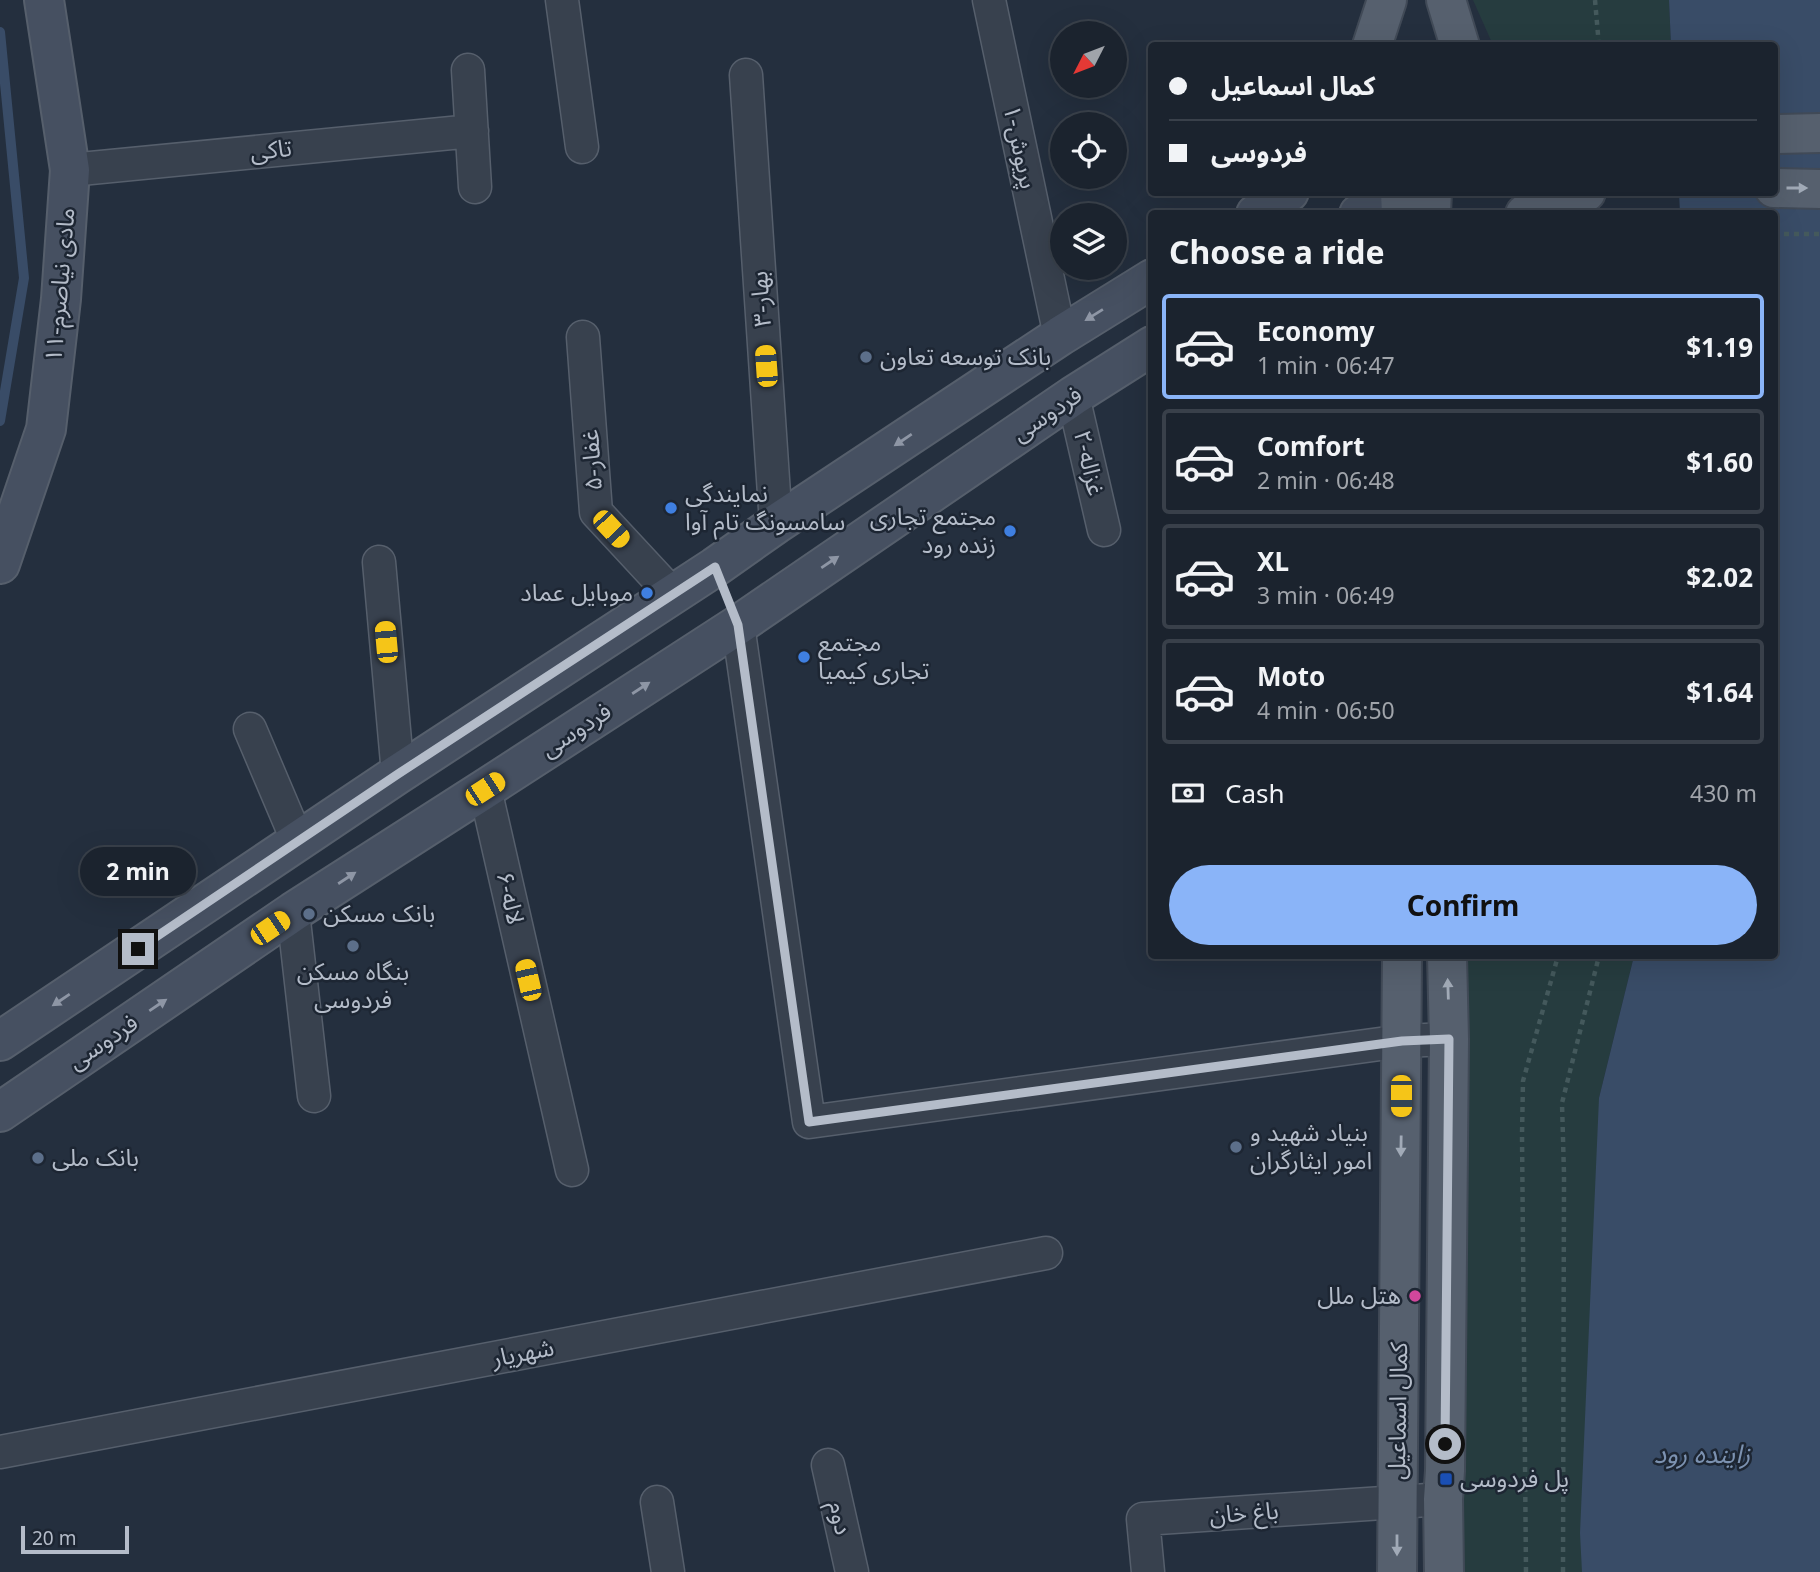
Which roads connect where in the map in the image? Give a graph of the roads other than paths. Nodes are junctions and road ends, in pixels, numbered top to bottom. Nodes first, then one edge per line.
1 (44, 0) edge
2 (562, 0) edge
3 (989, 0) edge
4 (1387, 0) edge
5 (1394, 0) edge
6 (1429, 0) edge
7 (1446, 0) edge
8 (1373, 42) edge
9 (1395, 42) edge
10 (1430, 42) edge
11 (1459, 42) edge
12 (468, 70) dead end
13 (746, 75) dead end
14 (472, 131) junction
15 (1820, 133) edge
16 (1778, 134) edge
17 (582, 147) dead end
18 (70, 170) junction
19 (475, 187) dead end
20 (1778, 188) edge
21 (1820, 189) edge
22 (1283, 196) edge
23 (1392, 196) edge
24 (1573, 196) edge
25 (1262, 210) edge
26 (1366, 210) edge
27 (1534, 210) edge
28 (1148, 281) edge
29 (1060, 336) junction
30 (583, 337) dead end
31 (1148, 349) edge
32 (1073, 396) junction
33 (776, 524) junction
34 (1104, 530) dead end
35 (379, 562) dead end
36 (0, 564) edge
37 (715, 567) junction
38 (673, 595) junction
39 (738, 625) junction
40 (250, 729) dead end
41 (398, 774) junction
42 (485, 789) junction
43 (298, 842) junction
44 (293, 912) junction
45 (1402, 959) edge
46 (1447, 959) edge
47 (1449, 1039) junction
48 (0, 1041) edge
49 (1402, 1041) junction
50 (314, 1096) dead end
51 (0, 1112) edge
52 (572, 1170) dead end
53 (1046, 1254) dead end
54 (0, 1452) edge
55 (828, 1465) dead end
56 (1443, 1499) junction
57 (657, 1502) dead end
58 (1397, 1502) junction
59 (668, 1572) edge
60 (852, 1572) edge
61 (1148, 1572) edge
62 (1397, 1572) edge
63 (1444, 1572) edge

1 - 18 main road, ۱۱-مادی نیاصرم
2 - 17 street
3 - 29 street, ۱-پریوش
4 - 8 main road
5 - 9 main road
6 - 10 main road
7 - 11 main road
12 - 14 street
13 - 33 street, ۳-بهار
14 - 18 street, تاکی
14 - 19 street
15 - 16 main road
18 - 36 main road, ۱۱-مادی نیاصرم
20 -> 21 main road
22 - 25 main road
23 - 26 main road
24 - 27 main road
28 -> 29 main road
29 -> 33 main road
30 - 38 street, ۵-غفار
31 - 32 main road, فردوسی
32 - 34 street, ۲-غزاله
39 -> 32 main road, فردوسی
33 - 37 main road
35 - 41 street
37 - 38 main road
37 - 39 main road
38 - 41 main road
42 -> 39 main road, فردوسی
39 - 49 street
40 - 43 street
41 - 43 main road
44 -> 42 main road, فردوسی
42 - 52 street, ۶-لاله
43 -> 48 main road
44 - 50 street
51 -> 44 main road, فردوسی
45 - 49 main road, کمال اسماعیل
47 -> 46 main road, کمال اسماعیل
47 - 49 street
47 - 56 main road, کمال اسماعیل
49 -> 58 main road, کمال اسماعیل
53 - 54 street, شهریار
55 - 60 street, دوم
56 - 58 street
56 - 63 main road, کمال اسماعیل
57 - 59 street
58 - 61 street, باغ خان
58 -> 62 main road, کمال اسماعیل

